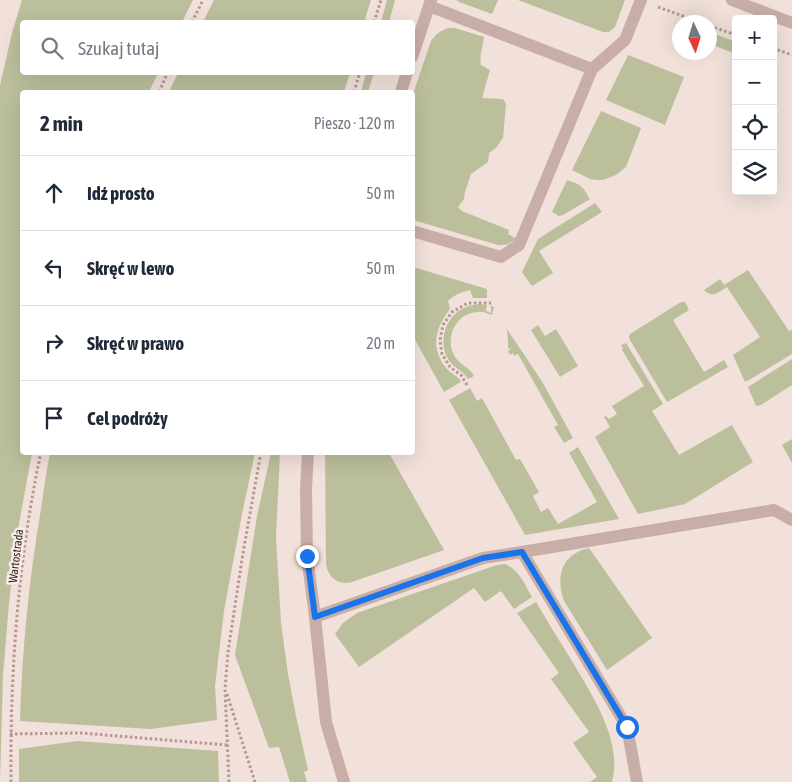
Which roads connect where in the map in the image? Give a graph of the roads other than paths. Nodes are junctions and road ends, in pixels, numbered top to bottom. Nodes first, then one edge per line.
1 (732, 0) edge
2 (641, 1) edge
3 (430, 3) edge
4 (792, 23) edge
5 (415, 48) edge
6 (592, 69) junction
7 (406, 75) edge
8 (402, 90) edge
9 (415, 231) edge
10 (308, 455) edge
11 (792, 520) edge
12 (522, 552) junction
13 (315, 617) junction
14 (344, 782) edge
15 (637, 782) edge

1 - 4 street
2 - 6 street
3 - 5 street
3 - 6 street
6 - 9 street
7 - 8 street
10 - 13 street
11 - 12 street
12 - 13 street
12 - 15 street
13 - 14 street

